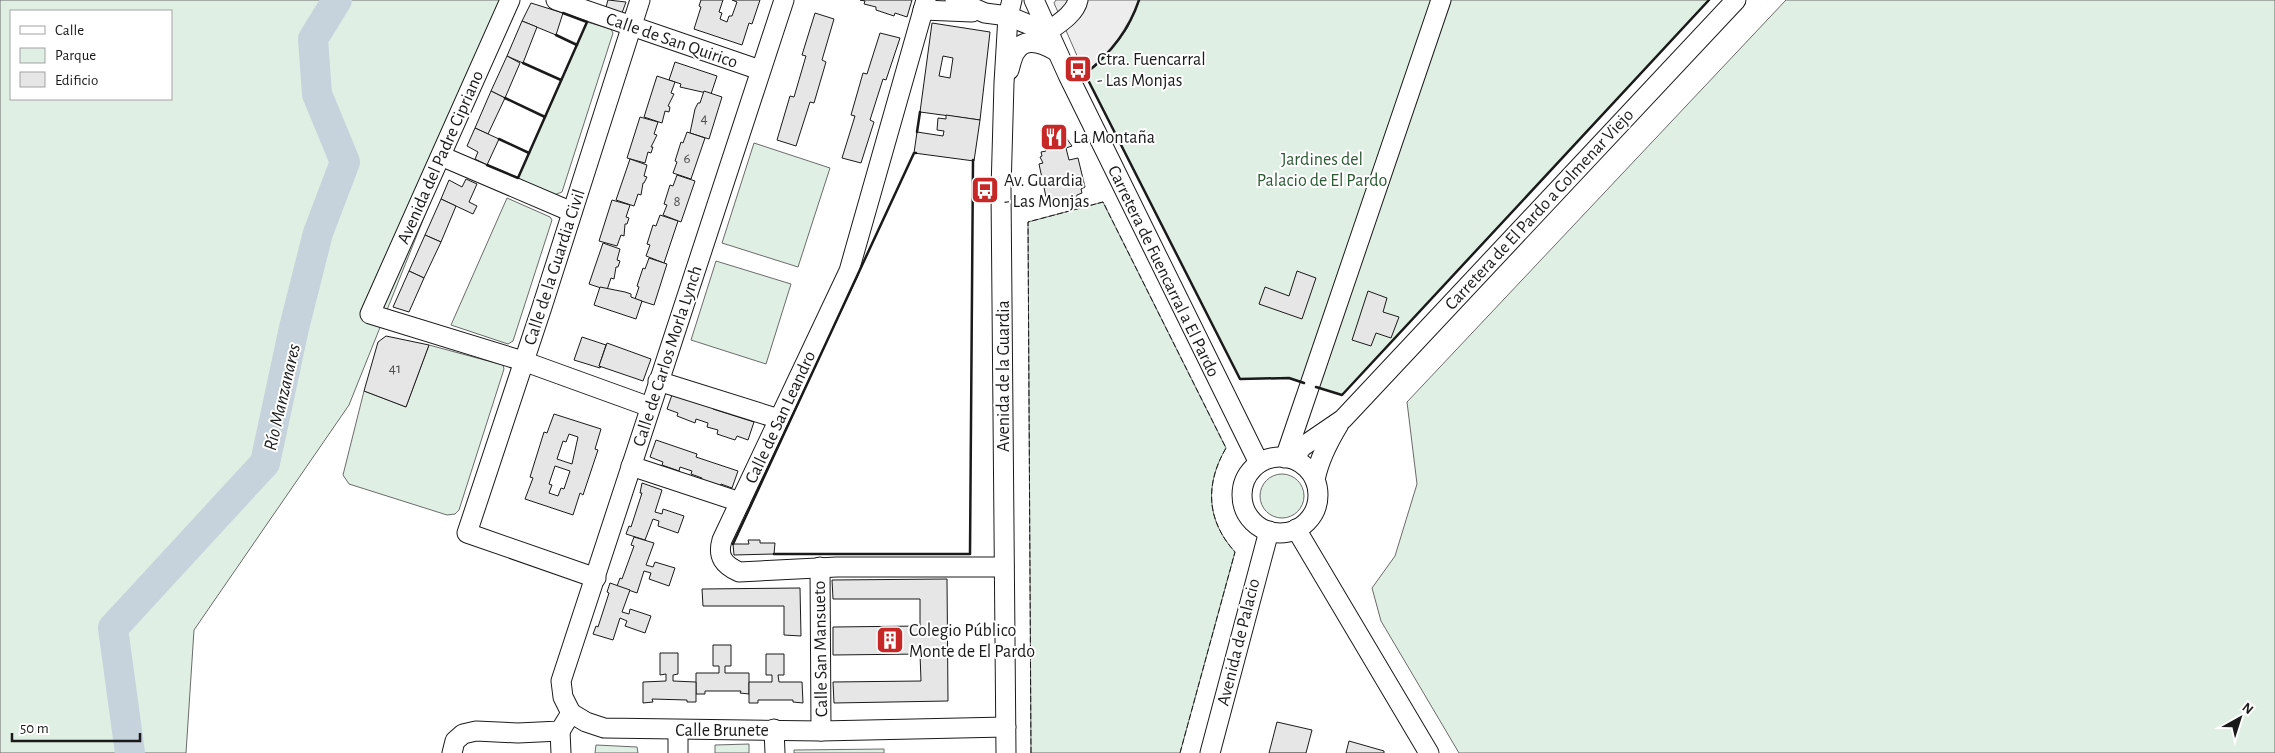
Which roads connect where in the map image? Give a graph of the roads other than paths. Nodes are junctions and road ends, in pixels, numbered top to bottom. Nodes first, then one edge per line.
1 (510, 0) edge
2 (556, 0) edge
3 (640, 0) edge
4 (784, 0) edge
5 (955, 0) edge
6 (1024, 0) edge
7 (1034, 0) edge
8 (1078, 0) edge
9 (1441, 0) edge
10 (1736, 0) edge
11 (925, 5) edge
12 (1010, 8) edge
13 (985, 13) junction
14 (632, 26) junction
15 (1047, 32) junction
16 (1056, 51) junction
17 (760, 70) junction
18 (1004, 83) junction
19 (441, 156) junction
20 (572, 212) junction
21 (523, 361) junction
22 (658, 381) junction
23 (650, 407) junction
24 (779, 419) junction
25 (1342, 419) junction
26 (1289, 458) junction
27 (1260, 463) junction
28 (631, 466) junction
29 (1315, 480) junction
30 (740, 502) junction
31 (1296, 530) junction
32 (1268, 531) junction
33 (820, 567) junction
34 (1004, 567) junction
35 (596, 578) junction
36 (571, 713) junction
37 (1006, 728) junction
38 (774, 729) junction
39 (678, 730) junction
40 (560, 731) junction
41 (821, 731) junction
42 (454, 747) edge
43 (560, 753) edge
44 (678, 753) edge
45 (775, 753) edge
46 (1006, 753) edge
47 (1210, 753) edge
48 (1429, 753) edge

1 - 19 street, Avenida del Padre Cipriano
2 - 14 street, Calle de San Quirico
3 - 14 street, Calle de la Guardia Civil
4 - 17 street, Calle de Carlos Morla Lynch
5 - 13 street
6 - 12 street
7 - 15 street, Carretera de Fuencarral a El Pardo
8 - 15 street
9 - 26 street
10 - 25 street, Carretera de El Pardo a Colmenar Viejo
11 - 13 street
11 - 24 street, Calle de San Leandro
12 - 13 street
12 - 15 street
12 - 18 street, Avenida de la Guardia
14 - 17 street, Calle de San Quirico
14 - 20 street, Calle de la Guardia Civil
15 - 16 street, Carretera de Fuencarral a El Pardo
16 - 18 street
16 - 27 street, Carretera de Fuencarral a El Pardo
17 - 22 street, Calle de Carlos Morla Lynch
18 - 34 street, Avenida de la Guardia
19 - 20 street
19 - 21 street, Avenida del Padre Cipriano
20 - 21 street, Calle de la Guardia Civil
21 - 23 street
21 - 35 street, Calle de la Guardia Civil
22 - 23 street, Calle de Carlos Morla Lynch
22 - 24 street
23 - 28 street, Calle de Carlos Morla Lynch
24 - 30 street, Calle de San Leandro
25 - 26 street
25 - 29 street
26 - 27 street
26 - 29 street
27 - 32 street
28 - 30 street
28 - 35 street, Calle de Carlos Morla Lynch
29 - 31 street
30 - 33 street, Calle de San Leandro
31 - 32 street
31 - 48 street
32 - 47 street, Avenida de Palacio
33 - 34 street, Calle de San Leandro
33 - 41 street, Calle San Mansueto
34 - 37 street, Avenida de la Guardia
35 - 36 street, Calle de Carlos Morla Lynch
36 - 39 street, Calle Brunete
36 - 40 street
37 - 41 street, Calle Brunete
37 - 46 street, Avenida de la Guardia
38 - 39 street, Calle Brunete
38 - 41 street, Calle Brunete
38 - 45 street
39 - 44 street
40 - 42 street
40 - 43 street

